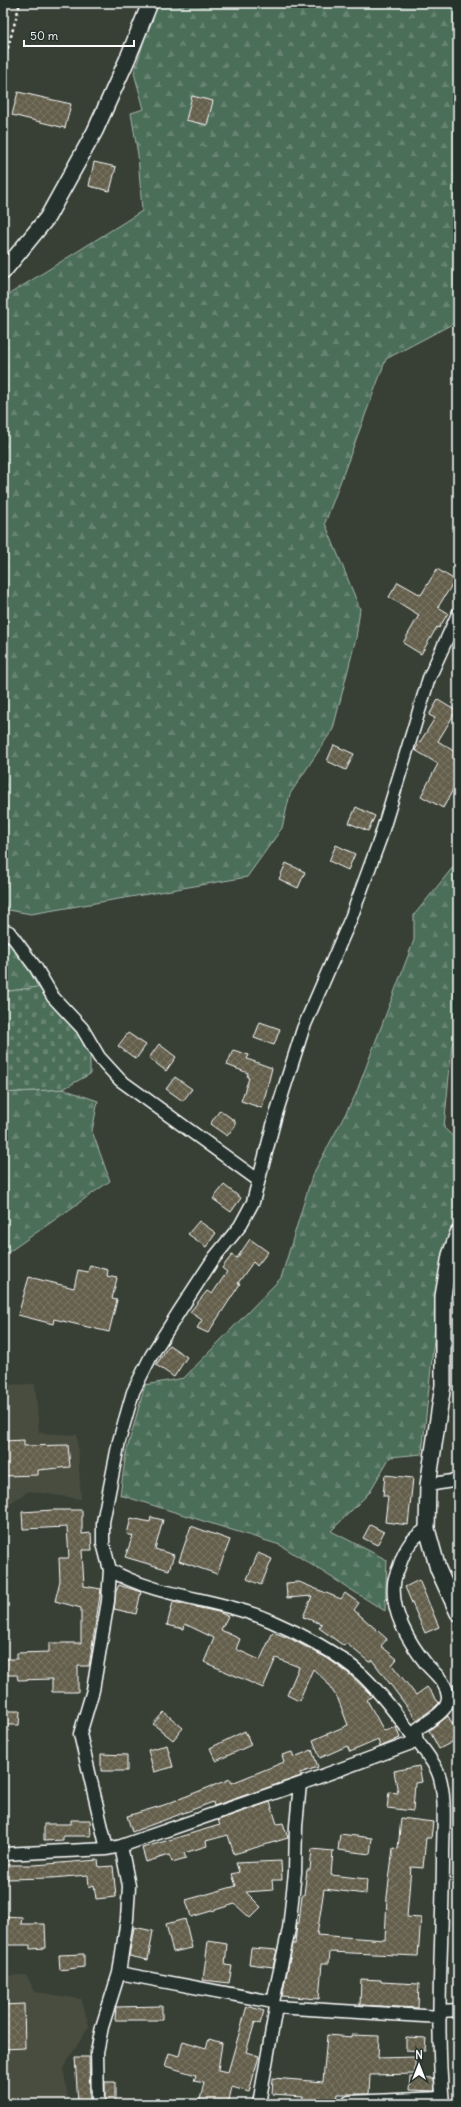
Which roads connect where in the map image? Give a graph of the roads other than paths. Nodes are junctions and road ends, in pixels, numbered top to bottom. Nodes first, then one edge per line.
1 (150, 3) edge
2 (3, 272) edge
3 (458, 614) edge
4 (3, 930) edge
5 (258, 1180) junction
6 (458, 1234) edge
7 (458, 1480) edge
8 (428, 1485) junction
9 (427, 1529) junction
10 (110, 1570) junction
11 (458, 1613) edge
12 (417, 1741) junction
13 (300, 1784) junction
14 (121, 1846) junction
15 (107, 1849) junction
16 (3, 1854) edge
17 (119, 1973) junction
18 (275, 2005) junction
19 (458, 2010) edge
20 (440, 2014) junction
21 (442, 2101) edge
22 (349, 2102) dead end
23 (98, 2104) edge
24 (259, 2104) edge

1 - 2 street
3 - 5 street
4 - 5 street
5 - 10 street
6 - 8 street
7 - 8 street
8 - 9 street
9 - 11 street
9 - 12 street
10 - 12 street
10 - 15 street
12 - 13 street
12 - 20 street
13 - 14 street
13 - 18 street
14 - 15 street
14 - 17 street
15 - 16 street
17 - 18 street
17 - 23 street
18 - 20 street
18 - 24 street
19 - 20 street
20 - 21 street
21 - 22 street

